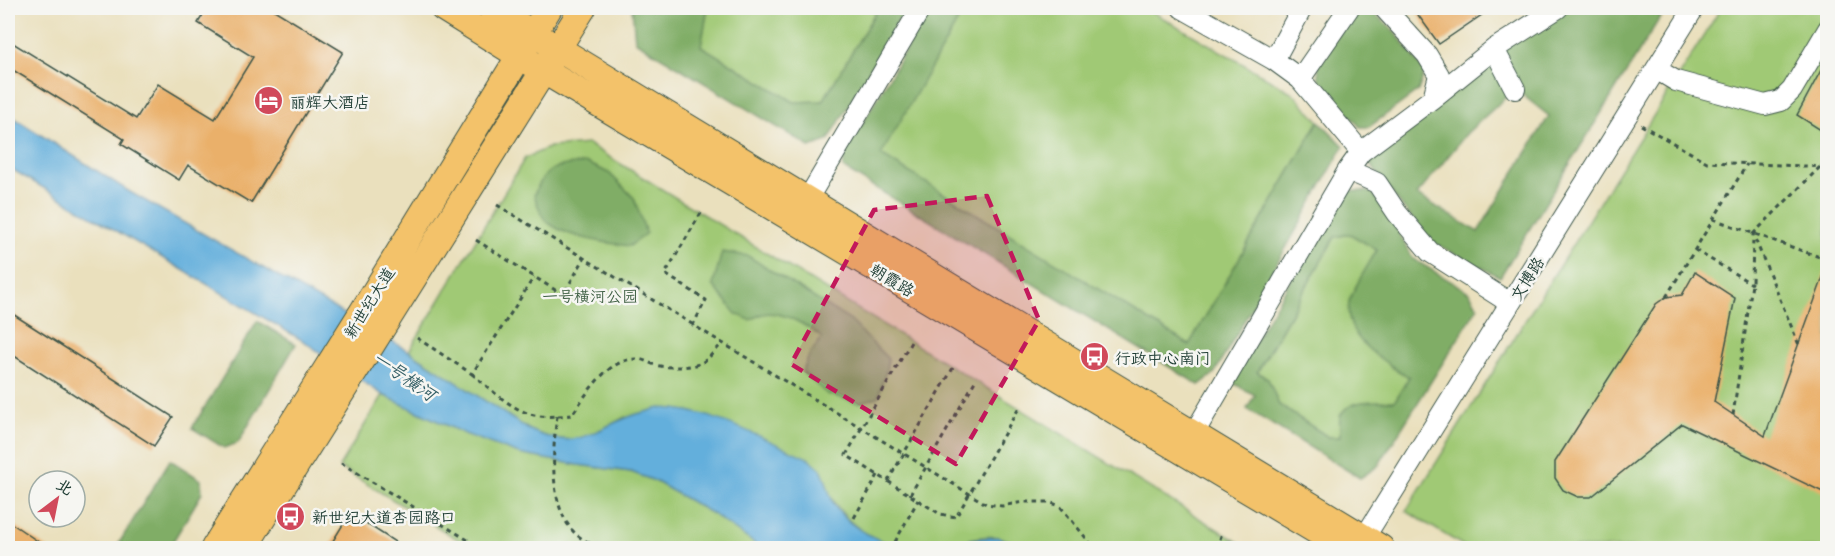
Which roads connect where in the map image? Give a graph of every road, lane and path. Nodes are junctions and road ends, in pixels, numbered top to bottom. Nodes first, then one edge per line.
1 (443, 8) edge
2 (491, 8) edge
3 (549, 8) edge
4 (583, 8) edge
5 (921, 8) edge
6 (1182, 8) edge
7 (1302, 8) edge
8 (1349, 8) edge
9 (1384, 8) edge
10 (1558, 8) edge
11 (1694, 8) edge
12 (1827, 29) edge
13 (533, 33) junction
14 (558, 49) junction
15 (1494, 49) junction
16 (520, 55) junction
17 (1274, 60) junction
18 (1656, 69) junction
19 (544, 71) junction
20 (1300, 79) junction
21 (1515, 89) dead end
22 (1433, 98) junction
23 (1626, 116) junction
24 (1361, 152) junction
25 (1827, 159) edge
26 (1747, 164) junction
27 (1827, 167) edge
28 (1348, 170) junction
29 (807, 200) junction
30 (497, 205) dead end
31 (701, 213) dead end
32 (1713, 219) junction
33 (1753, 234) junction
34 (476, 240) dead end
35 (1695, 250) junction
36 (584, 259) junction
37 (1827, 260) edge
38 (534, 277) junction
39 (1752, 284) junction
40 (1666, 297) dead end
41 (1510, 303) junction
42 (373, 317) junction
43 (693, 325) junction
44 (417, 339) dead end
45 (911, 342) dead end
46 (722, 344) junction
47 (1799, 345) dead end
48 (953, 368) dead end
49 (472, 374) junction
50 (338, 375) junction
51 (975, 381) dead end
52 (1019, 408) dead end
53 (1733, 415) dead end
54 (557, 416) junction
55 (861, 427) junction
56 (1193, 435) junction
57 (904, 454) junction
58 (341, 463) dead end
59 (927, 468) junction
60 (878, 475) junction
61 (888, 481) junction
62 (969, 494) junction
63 (910, 495) junction
64 (918, 500) junction
65 (854, 518) dead end
66 (1222, 532) dead end
67 (895, 542) dead end
68 (1362, 546) edge
69 (214, 549) edge
70 (244, 549) edge
71 (481, 549) edge
72 (614, 549) edge
73 (1094, 549) edge
74 (1217, 549) edge

1 - 16 main road, 朝霞路
2 - 13 main road, 朝霞路
3 - 13 main road
4 - 14 main road
5 - 29 street
6 - 17 street
7 - 17 street
8 - 20 street
9 - 22 street
10 - 15 street
11 - 18 street, 文博路
12 - 18 street
13 - 14 main road, 朝霞路
13 - 16 main road, 新世纪大道
14 - 19 main road, 新世纪大道
14 - 29 main road, 朝霞路
15 - 21 street
15 - 22 street
16 - 19 main road, 朝霞路
16 - 42 main road, 新世纪大道
17 - 20 street
18 - 23 street, 文博路
19 - 42 main road, 新世纪大道
19 - 68 main road, 朝霞路
20 - 24 street
22 - 24 street
23 - 26 path
23 - 41 street, 文博路
24 - 28 street
25 - 33 path
26 - 27 path
26 - 32 path
28 - 41 street
28 - 56 street
29 - 56 main road, 朝霞路
30 - 36 path
31 - 43 path
32 - 33 path
32 - 35 path
33 - 37 path
33 - 39 path
33 - 47 path
34 - 38 path
35 - 39 path
35 - 40 path
36 - 38 path
36 - 43 path
38 - 49 path
39 - 53 path
41 - 68 street, 文博路
42 - 50 main road, 新世纪大道
43 - 46 path
44 - 49 path
45 - 55 path
46 - 54 path
46 - 55 path
48 - 57 path
49 - 54 path
50 - 69 main road, 新世纪大道
50 - 70 main road, 新世纪大道
51 - 59 path
52 - 62 path
54 - 72 path
55 - 57 path
55 - 60 path
56 - 68 main road, 朝霞路
57 - 59 path
57 - 61 path
58 - 71 path
59 - 62 path
59 - 63 path
60 - 61 path
60 - 65 path
61 - 63 path
62 - 64 path
62 - 73 path
63 - 64 path
64 - 67 path
66 - 74 path

